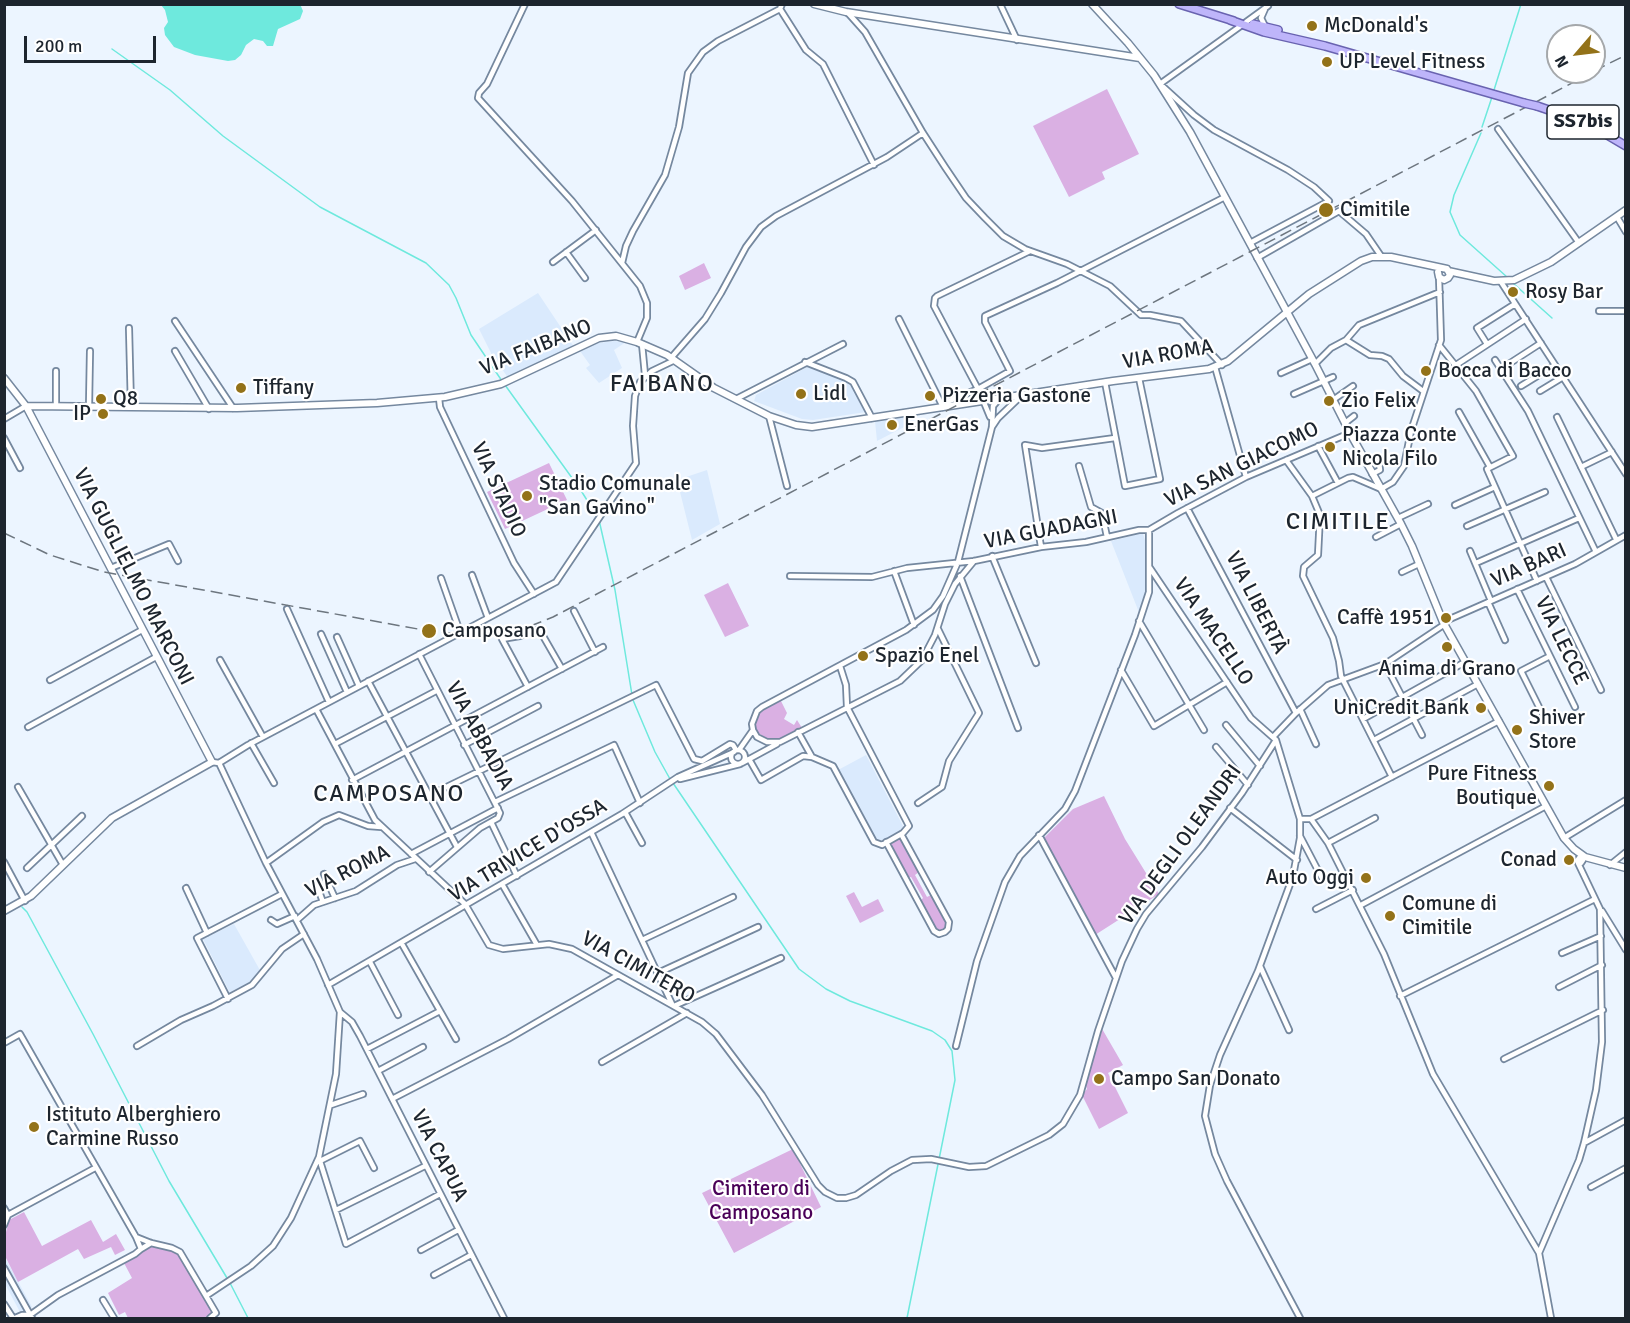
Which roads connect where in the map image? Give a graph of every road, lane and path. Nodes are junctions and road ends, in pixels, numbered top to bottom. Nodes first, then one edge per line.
1 (525, 4) edge
2 (814, 4) edge
3 (1000, 4) edge
4 (1092, 4) edge
5 (1179, 4) edge
6 (1268, 5) edge
7 (781, 7) edge
8 (846, 12) junction
9 (1256, 21) junction
10 (1244, 24) junction
11 (1266, 27) junction
12 (1274, 33) junction
13 (1017, 40) junction
14 (1325, 46) junction
15 (1140, 58) junction
16 (1160, 84) junction
17 (1497, 129) dead end
18 (923, 132) junction
19 (1626, 146) edge
20 (874, 165) junction
21 (1225, 197) junction
22 (1626, 210) edge
23 (1617, 217) junction
24 (596, 230) junction
25 (1626, 232) edge
26 (1250, 243) junction
27 (1579, 243) junction
28 (1030, 251) junction
29 (566, 252) junction
30 (1381, 256) junction
31 (1257, 258) junction
32 (553, 262) dead end
33 (622, 263) junction
34 (1081, 271) junction
35 (1444, 274) junction
36 (585, 278) dead end
37 (1502, 282) junction
38 (1440, 290) junction
39 (1515, 304) junction
40 (1599, 311) dead end
41 (1626, 311) edge
42 (1286, 312) junction
43 (899, 319) dead end
44 (1526, 319) junction
45 (176, 321) dead end
46 (129, 328) dead end
47 (1346, 340) junction
48 (639, 343) junction
49 (1541, 343) junction
50 (843, 344) dead end
51 (1487, 344) junction
52 (1439, 345) junction
53 (90, 351) dead end
54 (175, 351) dead end
55 (673, 359) junction
56 (1494, 360) dead end
57 (805, 362) junction
58 (1313, 362) junction
59 (1555, 364) junction
60 (1456, 365) junction
61 (1218, 366) junction
62 (1504, 367) dead end
63 (56, 371) dead end
64 (1281, 373) dead end
65 (645, 375) junction
66 (1563, 376) junction
67 (1333, 377) dead end
68 (4, 378) edge
69 (1139, 378) junction
70 (1105, 382) junction
71 (1323, 382) junction
72 (1353, 386) dead end
73 (1521, 386) dead end
74 (978, 389) junction
75 (1424, 391) junction
76 (1540, 391) dead end
77 (1294, 394) dead end
78 (1022, 395) junction
79 (439, 398) junction
80 (1000, 398) junction
81 (736, 400) junction
82 (983, 400) junction
83 (1332, 400) junction
84 (26, 406) junction
85 (56, 406) junction
86 (89, 406) junction
87 (945, 406) junction
88 (131, 407) junction
89 (209, 408) junction
90 (233, 408) junction
91 (928, 409) joint
92 (1459, 412) dead end
93 (770, 416) junction
94 (1354, 416) dead end
95 (1557, 417) dead end
96 (872, 418) junction
97 (998, 418) junction
98 (4, 419) edge
99 (1345, 423) junction
100 (992, 424) junction
101 (1350, 433) junction
102 (4, 438) edge
103 (1115, 438) junction
104 (1318, 446) junction
105 (1612, 452) junction
106 (1286, 460) junction
107 (1379, 462) dead end
108 (1079, 466) dead end
109 (1581, 467) junction
110 (20, 468) dead end
111 (1489, 468) junction
112 (1372, 474) junction
113 (1626, 474) edge
114 (1246, 477) junction
115 (1338, 483) junction
116 (787, 486) dead end
117 (1495, 487) junction
118 (1381, 489) junction
119 (1545, 492) dead end
120 (1312, 496) junction
121 (1428, 504) dead end
122 (1455, 505) dead end
123 (1187, 508) junction
124 (1506, 510) junction
125 (1579, 518) junction
126 (1400, 521) junction
127 (1467, 526) dead end
128 (1149, 530) junction
129 (1626, 535) edge
130 (1107, 537) junction
131 (1376, 537) dead end
132 (1616, 539) junction
133 (1520, 543) junction
134 (1041, 547) junction
135 (1470, 551) dead end
136 (1596, 552) junction
137 (993, 556) junction
138 (178, 561) dead end
139 (974, 561) junction
140 (958, 562) junction
141 (1476, 563) junction
142 (1419, 564) junction
143 (111, 568) junction
144 (1150, 568) junction
145 (894, 571) junction
146 (1401, 572) dead end
147 (472, 575) dead end
148 (790, 576) dead end
149 (960, 576) junction
150 (1546, 577) junction
151 (441, 578) dead end
152 (1537, 581) junction
153 (1517, 589) junction
154 (534, 594) junction
155 (1489, 601) junction
156 (287, 609) dead end
157 (574, 611) dead end
158 (488, 618) junction
159 (1139, 621) junction
160 (1444, 623) junction
161 (914, 625) junction
162 (938, 629) junction
163 (142, 630) junction
164 (458, 633) junction
165 (321, 634) dead end
166 (337, 638) dead end
167 (1505, 640) dead end
168 (603, 648) dead end
169 (595, 652) junction
170 (419, 654) junction
171 (1550, 656) junction
172 (156, 657) junction
173 (220, 660) dead end
174 (1465, 662) junction
175 (1036, 663) dead end
176 (1385, 664) junction
177 (840, 666) junction
178 (562, 669) junction
179 (1121, 670) junction
180 (1342, 679) junction
181 (50, 680) dead end
182 (368, 681) junction
183 (1227, 682) junction
184 (1478, 684) junction
185 (359, 686) junction
186 (528, 687) junction
187 (1601, 690) dead end
188 (436, 691) junction
189 (347, 692) junction
190 (1402, 698) junction
191 (329, 702) junction
192 (1189, 704) junction
193 (538, 706) dead end
194 (847, 707) junction
195 (1575, 707) dead end
196 (316, 709) junction
197 (1298, 711) junction
198 (388, 716) junction
199 (1363, 719) junction
200 (1413, 719) junction
201 (1545, 719) dead end
202 (1499, 721) junction
203 (1226, 725) dead end
204 (454, 726) junction
205 (28, 727) dead end
206 (1018, 728) dead end
207 (753, 730) junction
208 (1204, 730) dead end
209 (798, 732) junction
210 (1422, 735) dead end
211 (263, 737) junction
212 (1274, 739) junction
213 (1374, 740) junction
214 (780, 742) junction
215 (251, 743) junction
216 (335, 744) junction
217 (1316, 744) dead end
218 (464, 745) junction
219 (1216, 747) dead end
220 (406, 751) junction
221 (736, 751) junction
222 (812, 757) junction
223 (749, 759) junction
224 (215, 763) junction
225 (741, 763) junction
226 (1260, 766) junction
227 (478, 770) junction
228 (1392, 777) junction
229 (678, 778) junction
230 (352, 780) junction
231 (274, 783) dead end
232 (1248, 785) junction
233 (18, 787) dead end
234 (430, 795) junction
235 (1626, 800) edge
236 (495, 802) junction
237 (640, 803) junction
238 (918, 803) dead end
239 (1546, 806) junction
240 (1230, 808) junction
241 (499, 811) junction
242 (625, 812) junction
243 (82, 816) dead end
244 (1375, 818) dead end
245 (1300, 819) junction
246 (1311, 819) junction
247 (491, 822) junction
248 (382, 827) junction
249 (591, 832) junction
250 (450, 834) junction
251 (901, 834) junction
252 (1039, 835) junction
253 (1300, 836) junction
254 (1564, 838) junction
255 (886, 842) junction
256 (642, 843) dead end
257 (1328, 843) junction
258 (52, 845) junction
259 (457, 847) junction
260 (1574, 849) junction
261 (1626, 852) edge
262 (413, 857) junction
263 (1591, 859) junction
264 (1297, 860) junction
265 (1579, 861) junction
266 (4, 862) edge
267 (266, 863) junction
268 (63, 865) junction
269 (1610, 865) junction
270 (27, 868) dead end
271 (1626, 868) edge
272 (429, 872) junction
273 (324, 874) dead end
274 (517, 876) junction
275 (1323, 880) dead end
276 (502, 884) junction
277 (317, 886) dead end
278 (186, 888) dead end
279 (1353, 890) junction
280 (282, 894) junction
281 (733, 897) dead end
282 (334, 898) junction
283 (1595, 899) junction
284 (323, 902) junction
285 (19, 904) junction
286 (1361, 905) junction
287 (466, 906) junction
288 (1316, 909) dead end
289 (1600, 909) junction
290 (4, 911) edge
291 (296, 918) junction
292 (271, 920) dead end
293 (758, 927) dead end
294 (207, 933) junction
295 (304, 934) junction
296 (1601, 936) junction
297 (642, 940) junction
298 (402, 944) junction
299 (537, 945) junction
300 (1626, 950) edge
301 (1562, 953) dead end
302 (781, 958) dead end
303 (370, 962) junction
304 (1602, 965) junction
305 (1259, 969) junction
306 (658, 973) junction
307 (618, 975) junction
308 (1116, 978) junction
309 (328, 985) junction
310 (1559, 987) dead end
311 (1400, 996) junction
312 (228, 999) junction
313 (673, 1005) junction
314 (1603, 1010) junction
315 (440, 1011) junction
316 (340, 1012) junction
317 (687, 1013) junction
318 (398, 1014) dead end
319 (1289, 1030) dead end
320 (456, 1039) dead end
321 (4, 1043) edge
322 (137, 1046) dead end
323 (956, 1046) dead end
324 (423, 1047) dead end
325 (367, 1049) junction
326 (1504, 1059) dead end
327 (602, 1062) dead end
328 (378, 1071) junction
329 (363, 1094) dead end
330 (392, 1099) junction
331 (331, 1105) junction
332 (1626, 1120) edge
333 (1584, 1143) junction
334 (320, 1159) junction
335 (931, 1159) joint
336 (425, 1166) junction
337 (95, 1167) junction
338 (374, 1168) dead end
339 (1626, 1168) edge
340 (1591, 1186) dead end
341 (440, 1194) junction
342 (4, 1208) edge
343 (336, 1210) junction
344 (8, 1215) junction
345 (4, 1225) edge
346 (458, 1230) junction
347 (136, 1237) junction
348 (150, 1243) junction
349 (141, 1249) junction
350 (421, 1250) dead end
351 (1539, 1253) junction
352 (471, 1255) junction
353 (4, 1268) edge
354 (434, 1275) dead end
355 (206, 1296) junction
356 (104, 1300) dead end
357 (4, 1304) edge
358 (31, 1317) edge
359 (14, 1318) edge
360 (114, 1318) edge
361 (210, 1318) edge
362 (504, 1318) edge
363 (1300, 1318) edge
364 (1551, 1318) edge

1 - 24 street
2 - 8 street
3 - 13 street
4 - 15 street
5 - 10 main road, SS7bis
6 - 9 street
6 - 11 street
7 - 20 street
7 - 33 street
8 - 13 street
8 - 18 street
9 - 10 main road, SS7bis
9 - 11 main road, SS7bis
9 - 12 main road, SS7bis
10 - 12 main road, SS7bis
10 - 16 street
11 - 14 main road, SS7bis
12 - 14 main road, SS7bis
13 - 15 street
14 - 19 main road, SS7bis, bridge
15 - 16 street
16 - 21 street
16 - 26 street
17 - 27 street
18 - 20 street
18 - 28 street
20 - 55 street
21 - 26 street
21 - 34 street
22 - 23 street
23 - 25 street
23 - 27 street
24 - 29 street
24 - 33 street
26 - 31 street
27 - 37 street
28 - 34 street
28 - 74 street
29 - 32 street
29 - 36 street
30 - 31 street
30 - 35 street
30 - 42 street, VIA ROMA
31 - 42 street
33 - 48 street
34 - 61 street
34 - 74 street
35 - 37 street
35 - 38 street
37 - 39 street
38 - 47 street
38 - 52 street
39 - 44 street
39 - 51 street
40 - 41 street
42 - 58 street
42 - 61 street, VIA ROMA
43 - 87 street
44 - 49 street
44 - 51 street
45 - 90 street
46 - 88 street
47 - 58 street
47 - 75 street
48 - 55 street, VIA FAIBANO
48 - 65 street
48 - 79 street, VIA FAIBANO
49 - 59 street
49 - 62 street
50 - 57 street
51 - 60 street
52 - 60 street
52 - 75 street
53 - 86 street
54 - 89 street
55 - 65 street
55 - 81 street, VIA FAIBANO
56 - 125 street
57 - 81 street
57 - 96 street
58 - 64 street
58 - 71 street
59 - 66 street
59 - 73 street
60 - 111 street
61 - 69 street, VIA ROMA
61 - 114 street
63 - 85 street
65 - 154 street
66 - 76 street
66 - 105 street
67 - 71 street
68 - 84 street, VIA GUGLIELMO MARCONI
69 - 70 street, VIA ROMA
69 - 103 street
70 - 78 street, VIA ROMA
70 - 103 street
71 - 77 street
71 - 83 street
72 - 83 street
74 - 87 street
75 - 118 street
78 - 80 street, VIA ROMA
78 - 97 street
79 - 90 street, VIA FAIBANO
79 - 154 street, VIA STADIO
80 - 82 street, VIA ROMA
80 - 97 street
80 - 100 street
81 - 93 street, VIA FAIBANO
82 - 87 street, VIA ROMA
82 - 100 street
83 - 99 street
84 - 85 street, VIA FAIBANO
84 - 98 street
84 - 143 street, VIA GUGLIELMO MARCONI
85 - 86 street, VIA FAIBANO
86 - 88 street, VIA FAIBANO
87 - 91 street, VIA ROMA
88 - 89 street, VIA FAIBANO
89 - 90 street, VIA FAIBANO
91 - 96 street, VIA FAIBANO
92 - 111 street
93 - 96 street, VIA FAIBANO
93 - 116 street
94 - 99 street
95 - 109 street
97 - 100 street
99 - 101 street
100 - 140 street
101 - 104 street, VIA SAN GIACOMO
101 - 112 street
102 - 110 street
103 - 134 street
104 - 106 street, VIA SAN GIACOMO
104 - 115 street
105 - 109 street
105 - 113 street
106 - 114 street, VIA SAN GIACOMO
106 - 120 street
107 - 112 street
108 - 130 street
109 - 132 street
111 - 117 street
112 - 118 street
114 - 123 street, VIA SAN GIACOMO
115 - 118 street
115 - 120 street
117 - 122 street
117 - 124 street
118 - 126 street
119 - 124 street
120 - 180 street
121 - 126 street
123 - 128 street, VIA SAN GIACOMO
123 - 197 street, VIA LIBERTÀ
124 - 127 street
124 - 133 street
125 - 133 street
125 - 136 street
126 - 131 street
126 - 142 street
128 - 130 street, VIA GUADAGNI
128 - 144 street, VIA MACELLO
129 - 132 street, VIA BARI
130 - 134 street, VIA GUADAGNI
132 - 136 street, VIA BARI
133 - 141 street
133 - 152 street
134 - 137 street, VIA GUADAGNI
135 - 141 street
136 - 150 street, VIA BARI
137 - 139 street, VIA GUADAGNI
137 - 175 street
138 - 143 street
139 - 140 street, VIA GUADAGNI
139 - 149 street
140 - 145 street, VIA GUADAGNI
140 - 161 street
141 - 155 street
142 - 146 street
142 - 160 street
143 - 163 street, VIA GUGLIELMO MARCONI
144 - 159 street
144 - 183 street, VIA MACELLO
145 - 148 street, VIA GUADAGNI
145 - 161 street
147 - 158 street
149 - 162 street
149 - 206 street
150 - 152 street, VIA BARI
150 - 187 street
151 - 164 street
152 - 153 street, VIA BARI
153 - 155 street, VIA BARI
153 - 171 street, VIA LECCE
154 - 158 street
155 - 160 street, VIA BARI
155 - 167 street
156 - 191 street
157 - 169 street
158 - 164 street
159 - 179 street
159 - 192 street
160 - 174 street
160 - 176 street, VIA BARI
161 - 177 street
162 - 194 street
162 - 238 street
163 - 172 street, VIA GUGLIELMO MARCONI
163 - 181 street
164 - 170 street
165 - 189 street
166 - 185 street
168 - 169 street
169 - 178 street
170 - 182 street
170 - 188 street, VIA ABBADIA
171 - 195 street, VIA LECCE
171 - 201 street
172 - 205 street
172 - 224 street, VIA GUGLIELMO MARCONI
173 - 211 street
174 - 184 street
174 - 190 street
176 - 180 street, VIA BARI
176 - 190 street
177 - 194 street
177 - 207 street
178 - 186 street
178 - 186 street
179 - 192 street
179 - 252 street
180 - 197 street, VIA DEGLI OLEANDRI
180 - 199 street
182 - 185 street
182 - 198 street
183 - 192 street
183 - 212 street, VIA MACELLO
184 - 200 street
184 - 202 street
185 - 189 street
186 - 204 street
188 - 198 street
188 - 204 street, VIA ABBADIA
189 - 191 street
190 - 199 street
190 - 200 street
191 - 196 street
192 - 208 street
193 - 218 street
194 - 209 street
194 - 251 street
196 - 211 street
196 - 216 street, VIA CIMITERO
197 - 212 street, VIA DEGLI OLEANDRI
197 - 217 street, VIA LIBERTÀ
198 - 216 street
198 - 220 street
199 - 213 street
200 - 210 street
200 - 213 street
202 - 228 street
202 - 239 street
203 - 226 street
204 - 218 street, VIA ABBADIA
204 - 220 street
207 - 214 street
207 - 221 street
209 - 214 street
209 - 222 street
211 - 215 street
212 - 226 street, VIA DEGLI OLEANDRI
212 - 245 street
213 - 228 street
214 - 223 street
215 - 224 street
215 - 231 street
216 - 230 street, VIA CIMITERO
218 - 227 street, VIA ABBADIA
219 - 232 street
220 - 230 street
220 - 234 street
221 - 225 street
221 - 225 street
221 - 227 street
221 - 229 street
222 - 223 street
222 - 255 street
223 - 225 street
224 - 267 street
224 - 268 street
225 - 229 street
226 - 232 street, VIA DEGLI OLEANDRI
227 - 234 street
227 - 236 street, VIA ABBADIA
228 - 246 street
229 - 237 street, VIA TRIVICE D'OSSA
230 - 248 street, VIA CIMITERO
232 - 240 street, VIA DEGLI OLEANDRI
233 - 258 street
234 - 250 street
235 - 254 street
236 - 237 street
236 - 241 street, VIA ABBADIA
237 - 242 street, VIA TRIVICE D'OSSA
239 - 254 street
239 - 286 street
240 - 264 street
240 - 308 street, VIA DEGLI OLEANDRI
241 - 247 street, VIA ABBADIA
241 - 250 street, VIA ROMA
242 - 249 street, VIA TRIVICE D'OSSA
242 - 256 street
243 - 258 street
244 - 257 street
245 - 246 street
245 - 253 street
246 - 257 street
247 - 259 street, VIA ABBADIA
247 - 274 street
248 - 262 street, VIA CIMITERO
248 - 267 street
249 - 274 street, VIA TRIVICE D'OSSA
249 - 297 street
250 - 259 street
250 - 262 street, VIA ROMA
251 - 255 street
251 - 255 street
252 - 308 street
252 - 323 street
253 - 264 street
253 - 275 street
254 - 260 street
257 - 279 street
258 - 268 street
258 - 270 street
259 - 272 street, VIA ABBADIA
260 - 263 street
260 - 265 street
261 - 269 street
262 - 272 street, VIA CIMITERO
262 - 282 street, VIA ROMA
263 - 265 street
263 - 269 street
264 - 305 street
265 - 283 street
266 - 285 street
267 - 280 street
268 - 285 street
269 - 271 street
272 - 287 street, VIA CIMITERO
273 - 282 street
274 - 276 street, VIA TRIVICE D'OSSA
276 - 287 street, VIA TRIVICE D'OSSA
276 - 299 street
277 - 284 street
278 - 294 street
279 - 286 street
279 - 288 street
280 - 291 street
280 - 294 street
281 - 297 street
282 - 284 street, VIA ROMA
283 - 289 street
283 - 311 street
284 - 291 street, VIA ROMA
285 - 290 street
286 - 311 street
287 - 298 street, VIA TRIVICE D'OSSA
287 - 299 street, VIA CIMITERO
289 - 296 street
289 - 300 street
291 - 292 street
291 - 295 street
293 - 306 street
294 - 312 street
295 - 309 street
295 - 312 street
296 - 301 street
296 - 304 street
297 - 306 street
298 - 303 street, VIA TRIVICE D'OSSA
298 - 315 street
299 - 307 street, VIA CIMITERO
302 - 313 street
303 - 309 street, VIA TRIVICE D'OSSA
303 - 318 street
304 - 310 street
304 - 314 street
305 - 319 street
305 - 363 street
306 - 313 street
307 - 313 street, VIA CIMITERO
307 - 330 street
308 - 335 street, VIA DEGLI OLEANDRI
309 - 316 street
311 - 351 street
312 - 322 street
313 - 317 street, VIA CIMITERO
314 - 326 street
314 - 333 street
315 - 320 street
315 - 325 street
316 - 325 street, VIA CAPUA
316 - 331 street
317 - 327 street
317 - 335 street, VIA CIMITERO
321 - 337 street
324 - 328 street
325 - 328 street, VIA CAPUA
328 - 330 street, VIA CAPUA
329 - 331 street
330 - 336 street, VIA CAPUA
331 - 334 street
332 - 333 street
333 - 351 street
334 - 338 street
334 - 343 street
334 - 355 street
336 - 341 street, VIA CAPUA
336 - 343 street
337 - 344 street
337 - 347 street
339 - 340 street
341 - 343 street
341 - 346 street, VIA CAPUA
342 - 344 street
344 - 345 street
346 - 350 street
346 - 352 street, VIA CAPUA
347 - 348 street
347 - 349 street
348 - 349 street
348 - 355 street
349 - 358 street
351 - 364 street
352 - 354 street
352 - 362 street, VIA CAPUA
353 - 358 street
355 - 361 street
356 - 360 street
357 - 359 street
358 - 359 street

